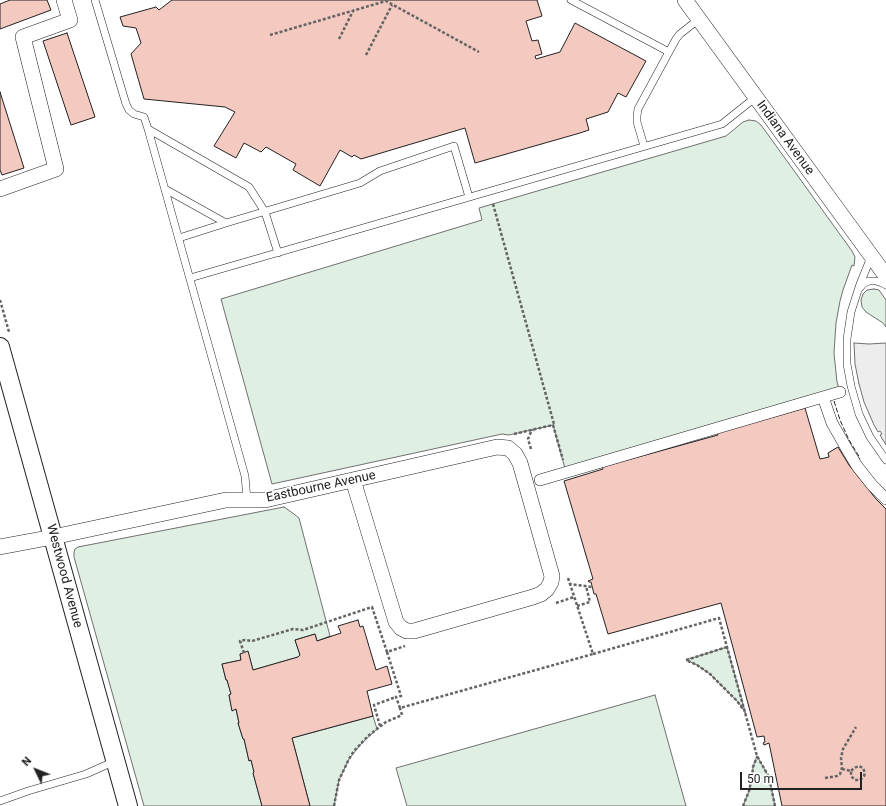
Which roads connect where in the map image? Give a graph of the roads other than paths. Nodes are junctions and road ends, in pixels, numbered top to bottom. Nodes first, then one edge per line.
1 (64, 0) edge
2 (95, 0) edge
3 (571, 0) edge
4 (685, 0) edge
5 (699, 19) junction
6 (669, 52) junction
7 (756, 98) junction
8 (148, 129) junction
9 (644, 146) junction
10 (0, 189) edge
11 (165, 189) junction
12 (469, 197) junction
13 (265, 212) junction
14 (226, 223) junction
15 (179, 238) junction
16 (278, 253) junction
17 (872, 257) junction
18 (886, 276) edge
19 (190, 278) junction
20 (886, 285) edge
21 (858, 289) junction
22 (0, 347) edge
23 (840, 392) dead end
24 (823, 398) junction
25 (886, 460) edge
26 (353, 480) junction
27 (533, 481) junction
28 (886, 499) edge
29 (247, 500) junction
30 (53, 537) junction
31 (0, 547) edge
32 (116, 761) junction
33 (0, 801) edge
34 (128, 806) edge

1 - 10 street
2 - 8 lane
3 - 6 lane
4 - 5 street, Indiana Avenue
5 - 6 lane
5 - 7 street, Indiana Avenue
6 - 9 lane
7 - 9 lane
7 - 17 street, Indiana Avenue
8 - 11 lane
8 - 13 lane
9 - 12 lane
11 - 14 lane
11 - 15 lane
12 - 13 lane
12 - 16 lane
13 - 14 lane
13 - 16 lane
14 - 15 lane
15 - 19 lane
16 - 19 lane
17 - 18 street, Indiana Avenue
17 - 21 lane
19 - 29 lane
20 - 21 lane
21 - 25 lane
22 - 30 street, Westwood Avenue
23 - 24 street
24 - 27 street
24 - 28 street
26 - 27 street, Eastbourne Avenue
26 - 27 street, Eastbourne Avenue
26 - 29 street, Eastbourne Avenue
29 - 30 street, Eastbourne Avenue
30 - 31 street, Eastbourne Avenue
30 - 32 street, Westwood Avenue
32 - 33 lane
32 - 34 street, Westwood Avenue

